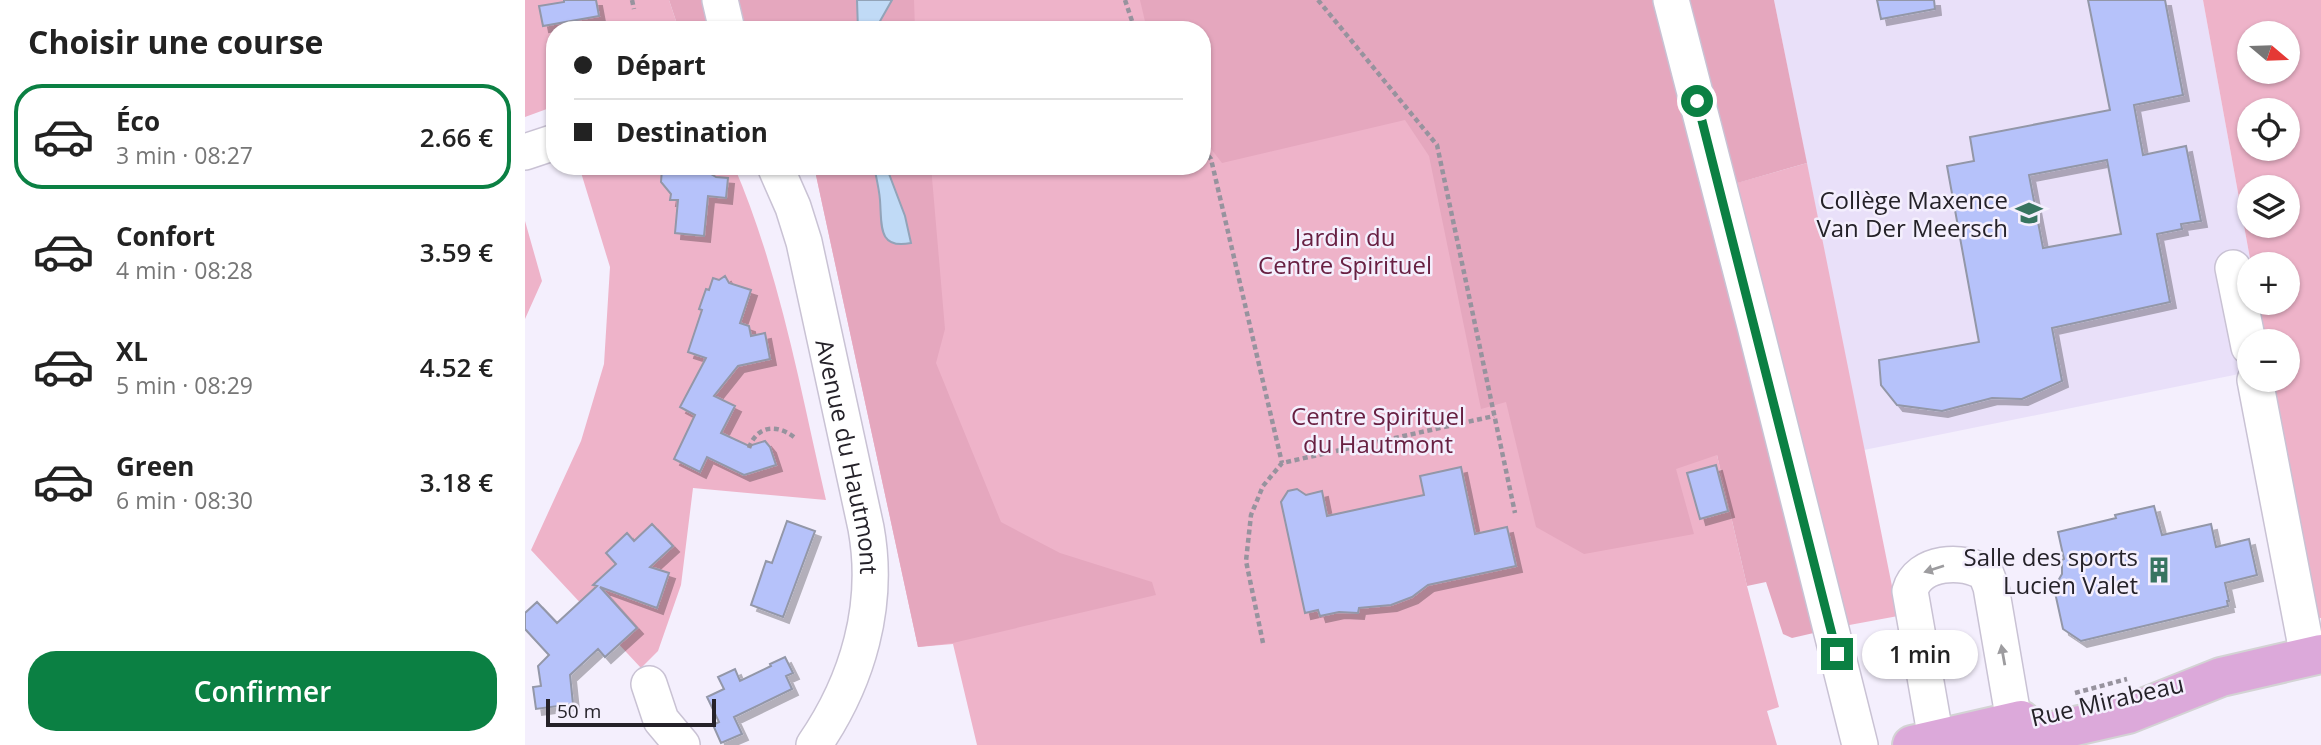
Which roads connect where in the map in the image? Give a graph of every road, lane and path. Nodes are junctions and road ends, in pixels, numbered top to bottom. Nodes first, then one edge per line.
1 (632, 0) edge
2 (720, 0) edge
3 (1125, 0) edge
4 (1318, 0) edge
5 (633, 9) dead end
6 (1676, 9) edge
7 (725, 21) edge
8 (1132, 21) edge
9 (546, 145) edge
10 (525, 152) edge
11 (1211, 159) edge
12 (779, 175) edge
13 (2233, 268) dead end
14 (2245, 329) edge
15 (2258, 392) edge
16 (1494, 416) junction
17 (794, 438) dead end
18 (749, 448) dead end
19 (1282, 463) junction
20 (1515, 513) dead end
21 (1263, 643) dead end
22 (2315, 655) edge
23 (649, 684) dead end
24 (2008, 735) edge
25 (1929, 743) edge
26 (683, 745) edge
27 (814, 745) edge
28 (1860, 745) edge

1 - 5 path
2 - 7 street
3 - 8 path
4 - 16 path
6 - 28 street
9 - 10 street
11 - 19 path
12 - 27 street, Avenue du Hautmont
13 - 14 street
15 - 22 street
16 - 19 path
16 - 20 path
17 - 18 path
19 - 21 path
22 - 24 main road, Rue Mirabeau
23 - 26 street
24 - 25 main road, Rue Mirabeau
24 -> 25 street

